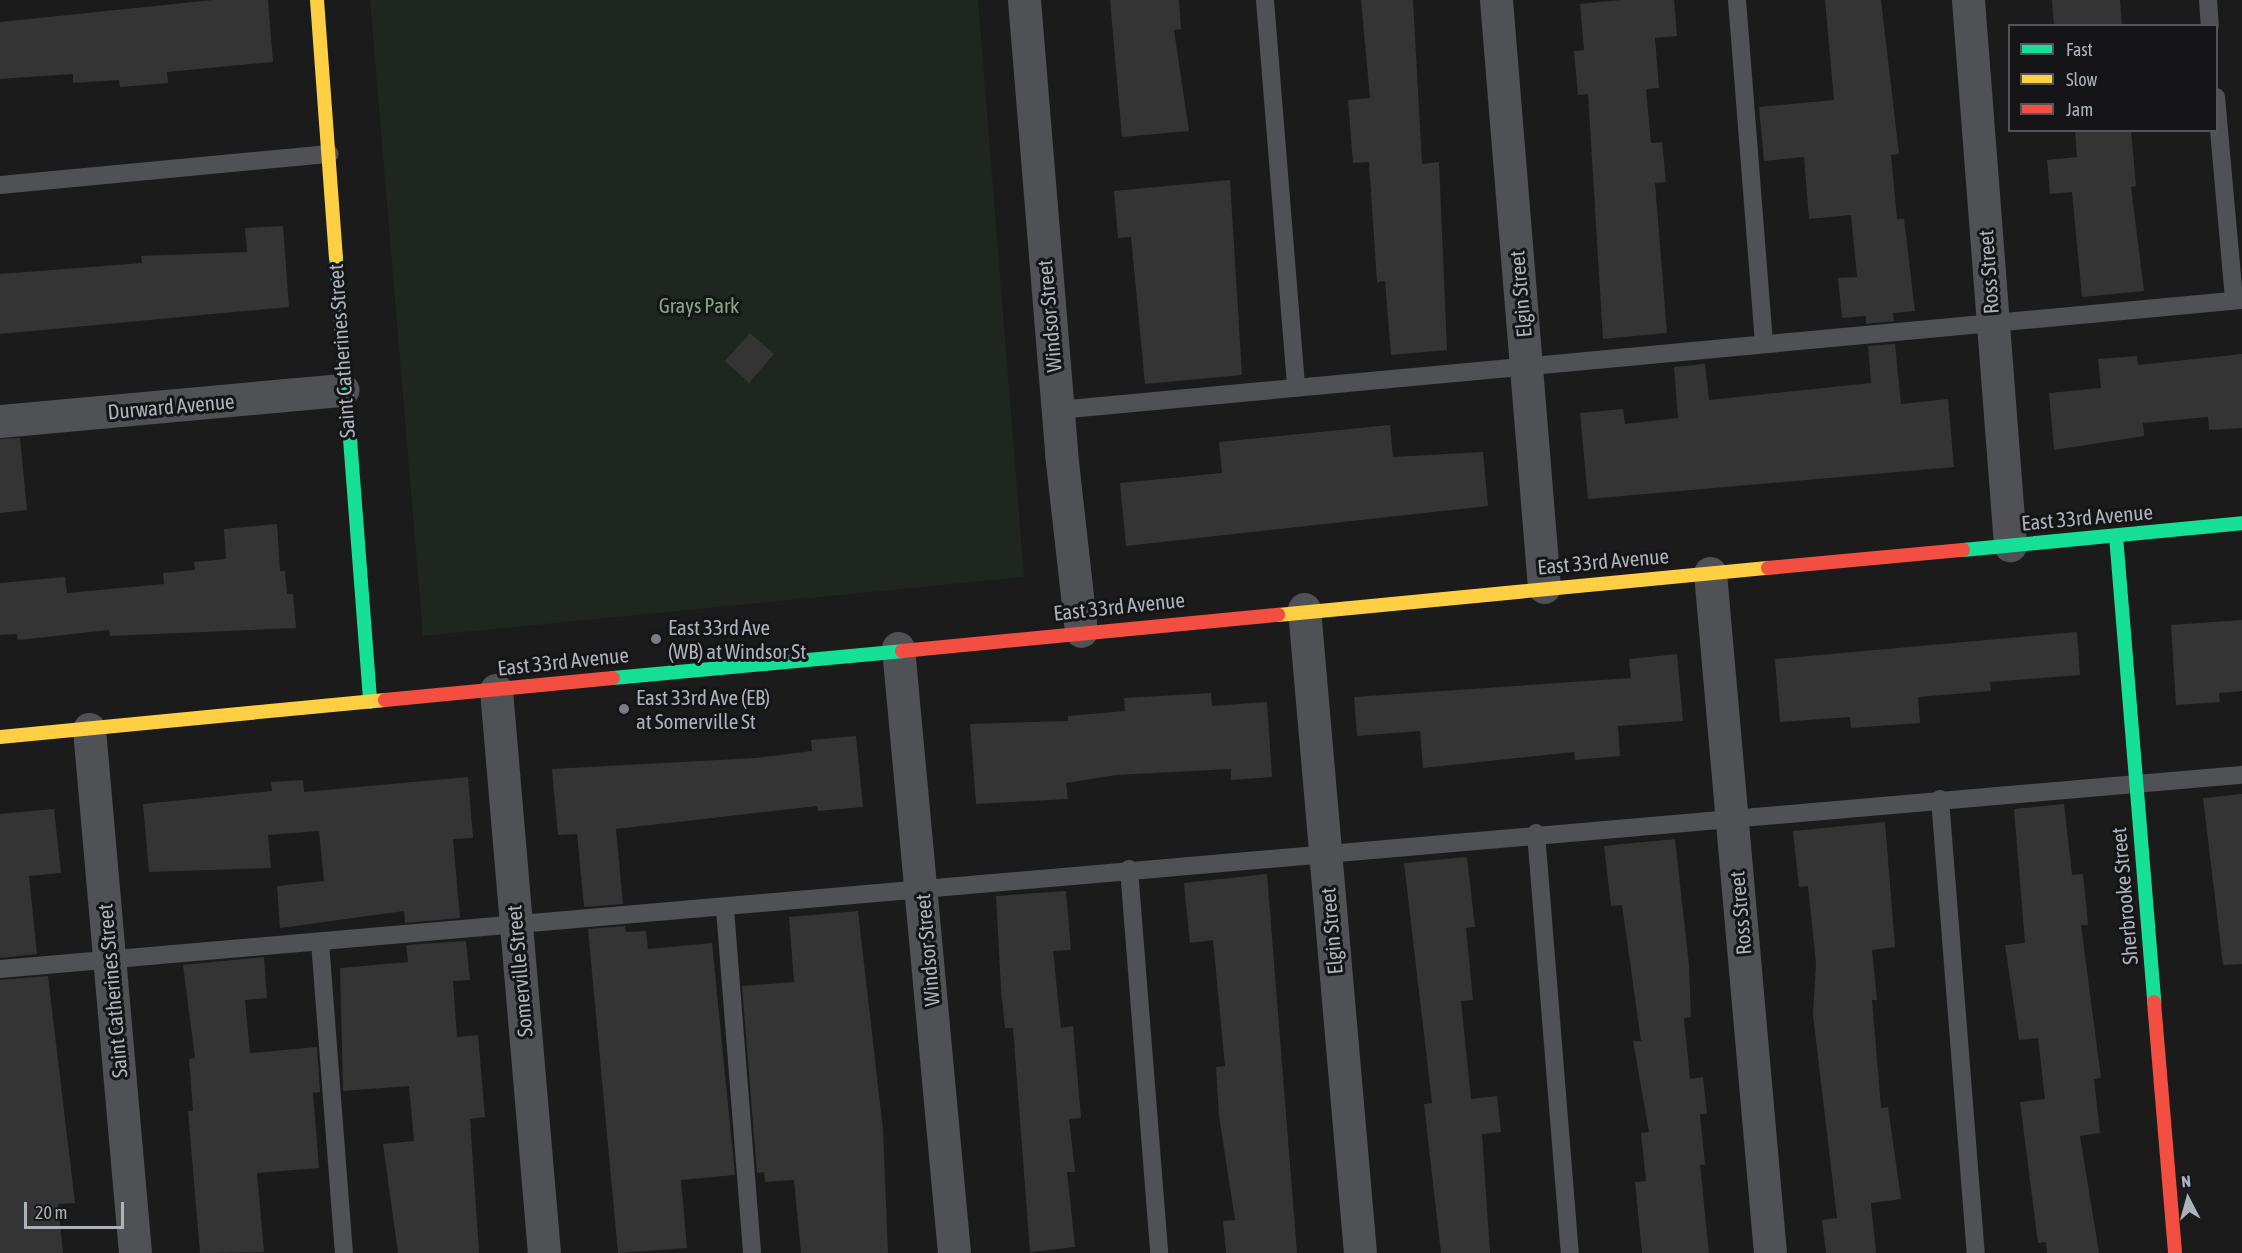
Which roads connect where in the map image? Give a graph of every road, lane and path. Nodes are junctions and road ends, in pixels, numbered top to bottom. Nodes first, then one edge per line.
1 (317, 0) edge
2 (1024, 0) edge
3 (1265, 0) edge
4 (1497, 0) edge
5 (1737, 0) edge
6 (1968, 0) edge
7 (2208, 0) edge
8 (2210, 24) edge
9 (2218, 107) edge
10 (330, 154) junction
11 (0, 184) edge
12 (2238, 300) edge
13 (1992, 324) junction
14 (1764, 344) junction
15 (1526, 366) junction
16 (1296, 388) junction
17 (343, 390) junction
18 (1058, 410) junction
19 (0, 421) edge
20 (2242, 523) edge
21 (2116, 536) junction
22 (2010, 544) junction
23 (1710, 573) junction
24 (1544, 587) junction
25 (1304, 609) junction
26 (1081, 631) junction
27 (898, 648) junction
28 (495, 690) junction
29 (370, 702) junction
30 (89, 729) junction
31 (0, 737) edge
32 (2242, 775) edge
33 (2136, 783) junction
34 (1940, 799) junction
35 (1731, 818) junction
36 (1536, 833) junction
37 (1324, 852) junction
38 (1129, 869) junction
39 (922, 890) junction
40 (725, 909) junction
41 (515, 925) junction
42 (321, 942) junction
43 (109, 960) junction
44 (0, 969) edge
45 (135, 1253) edge
46 (344, 1253) edge
47 (544, 1253) edge
48 (752, 1253) edge
49 (954, 1253) edge
50 (1159, 1253) edge
51 (1360, 1253) edge
52 (1570, 1253) edge
53 (1770, 1253) edge
54 (1976, 1253) edge
55 (2175, 1253) edge

1 - 10 street, Saint Catherines Street
2 - 18 street, Windsor Street
3 - 16 lane
4 - 15 street, Elgin Street
5 - 14 lane
6 - 13 street, Ross Street
7 - 8 lane
9 - 12 lane
10 - 11 lane
10 - 17 street, Saint Catherines Street
12 - 13 lane
13 - 14 lane
13 - 22 street, Ross Street
14 - 15 lane
15 - 16 lane
15 - 24 street, Elgin Street
16 - 18 lane
17 - 19 street, Durward Avenue
17 - 29 street, Saint Catherines Street
18 - 26 street, Windsor Street
20 - 21 street, East 33rd Avenue
21 - 22 street, East 33rd Avenue
21 - 33 street, Sherbrooke Street
22 - 23 street, East 33rd Avenue
23 - 24 street, East 33rd Avenue
23 - 35 street, Ross Street
24 - 25 street, East 33rd Avenue
25 - 26 street, East 33rd Avenue
25 - 37 street, Elgin Street
26 - 27 street, East 33rd Avenue
27 - 28 street, East 33rd Avenue
27 - 39 street, Windsor Street
28 - 29 street, East 33rd Avenue
28 - 41 street, Somerville Street
29 - 30 street, East 33rd Avenue
30 - 31 street, East 33rd Avenue
30 - 43 street, Saint Catherines Street
32 - 33 lane
33 - 34 lane
33 - 55 street, Sherbrooke Street
34 - 35 lane
34 - 54 lane
35 - 36 lane
35 - 53 street, Ross Street
36 - 37 lane
36 - 52 lane
37 - 38 lane
37 - 51 street, Elgin Street
38 - 39 lane
38 - 50 lane
39 - 40 lane
39 - 49 street, Windsor Street
40 - 41 lane
40 - 48 lane
41 - 42 lane
41 - 47 street, Somerville Street
42 - 43 lane
42 - 46 lane
43 - 44 lane
43 - 45 street, Saint Catherines Street

